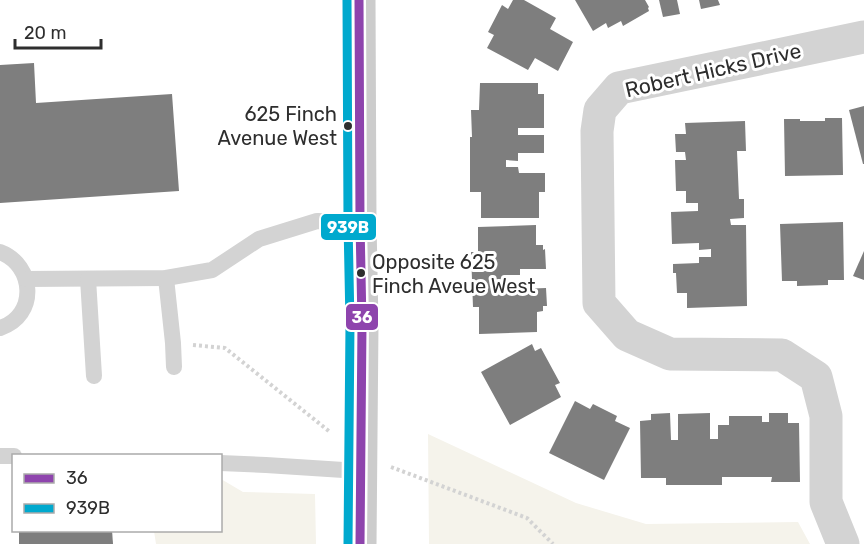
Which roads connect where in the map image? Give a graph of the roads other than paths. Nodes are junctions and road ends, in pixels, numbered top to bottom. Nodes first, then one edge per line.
1 (359, 0) edge
2 (864, 37) edge
3 (360, 222) junction
4 (0, 252) edge
5 (166, 278) junction
6 (26, 279) junction
7 (88, 279) junction
8 (0, 328) edge
9 (174, 367) dead end
10 (94, 376) dead end
11 (222, 463) edge
12 (359, 463) junction
13 (360, 544) edge
14 (843, 544) edge

1 - 3 main road
2 - 14 street, Robert Hicks Drive
3 - 5 lane
3 - 12 main road
4 - 6 lane
5 - 7 lane
5 - 9 lane
6 - 7 lane
6 - 8 lane
7 - 10 lane
11 - 12 lane
12 - 13 main road

